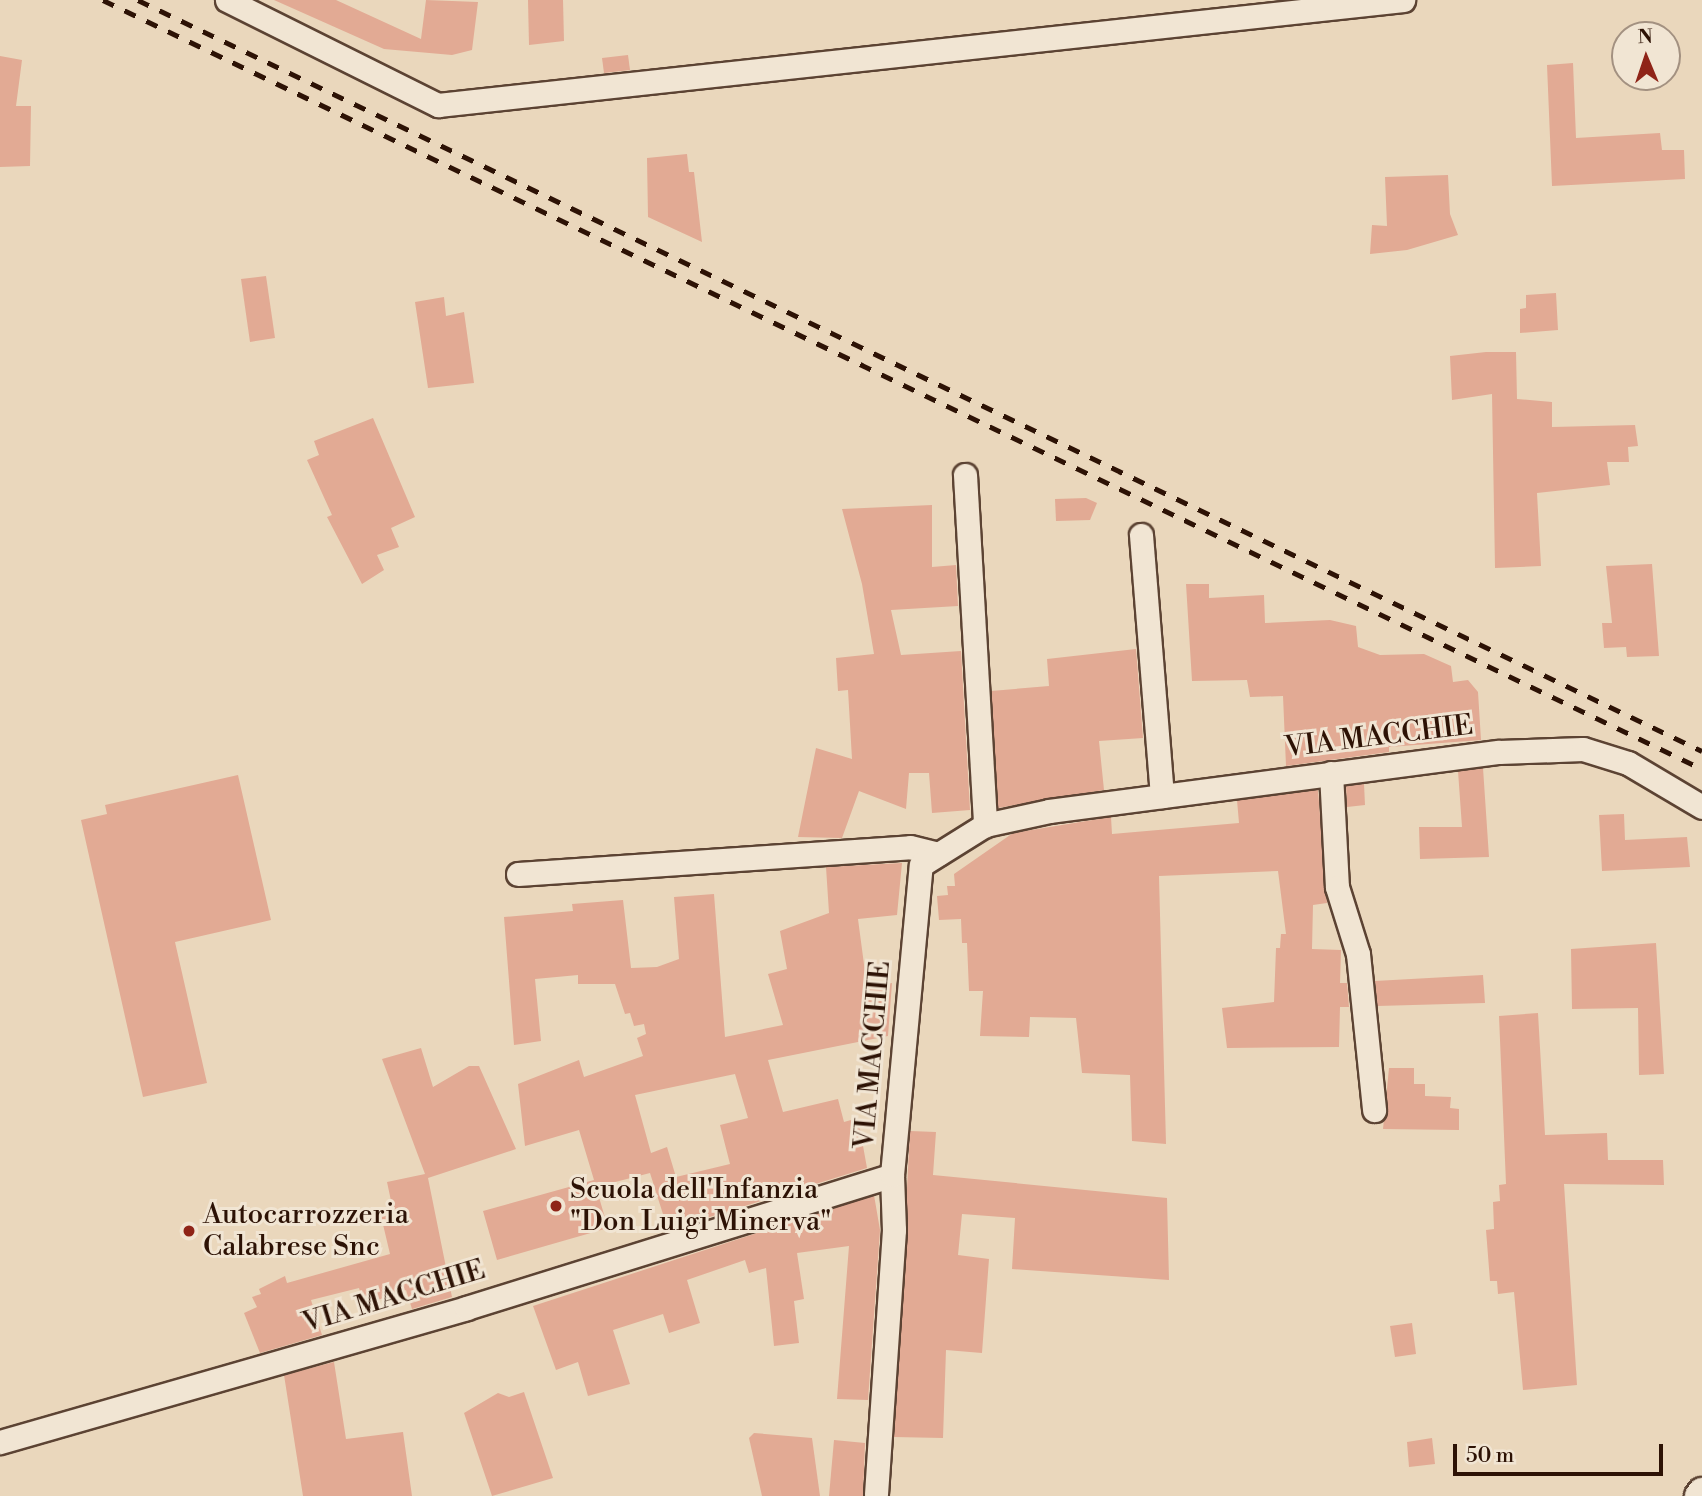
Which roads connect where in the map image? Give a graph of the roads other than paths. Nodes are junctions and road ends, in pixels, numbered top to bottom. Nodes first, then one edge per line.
1 (227, 0) edge
2 (1402, 0) edge
3 (965, 475) dead end
4 (1141, 535) dead end
5 (1331, 773) junction
6 (1162, 796) junction
7 (1702, 807) edge
8 (985, 825) junction
9 (938, 854) junction
10 (518, 874) dead end
11 (1374, 1110) dead end
12 (892, 1175) junction
13 (0, 1442) edge
14 (876, 1494) dead end

1 - 2 street
3 - 8 street
4 - 6 street
5 - 6 street, VIA MACCHIE
5 - 7 street, VIA MACCHIE
5 - 11 street
6 - 8 street, VIA MACCHIE
8 - 9 street, VIA MACCHIE
9 - 10 street
9 - 12 street, VIA MACCHIE
12 - 13 street, VIA MACCHIE
12 - 14 street

